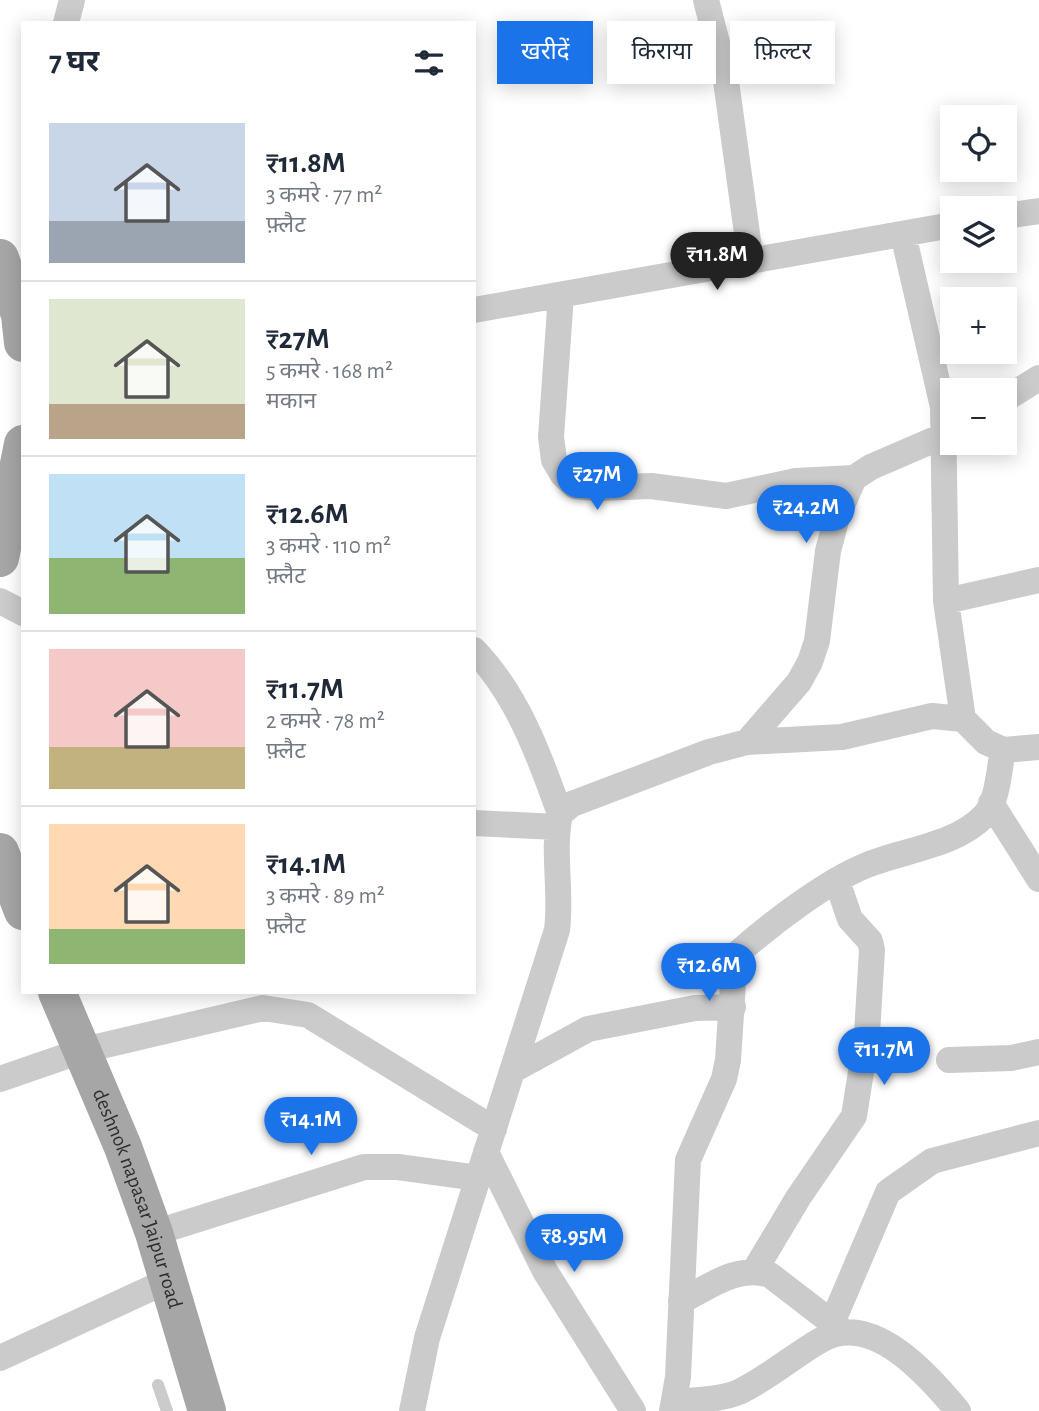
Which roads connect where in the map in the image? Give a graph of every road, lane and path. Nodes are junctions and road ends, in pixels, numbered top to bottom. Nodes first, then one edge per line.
1 (72, 0) edge
2 (706, 0) edge
3 (67, 21) edge
4 (1039, 211) edge
5 (1017, 214) edge
6 (940, 227) edge
7 (903, 234) junction
8 (0, 258) edge
9 (751, 262) junction
10 (561, 295) junction
11 (476, 310) edge
12 (21, 329) edge
13 (1039, 378) edge
14 (1017, 392) edge
15 (940, 394) edge
16 (940, 438) edge
17 (948, 455) edge
18 (21, 457) edge
19 (854, 478) junction
20 (0, 558) edge
21 (1039, 580) edge
22 (0, 601) edge
23 (946, 601) junction
24 (21, 612) edge
25 (476, 652) edge
26 (963, 719) junction
27 (747, 742) junction
28 (1039, 747) edge
29 (1003, 750) junction
30 (991, 803) junction
31 (559, 820) junction
32 (476, 823) edge
33 (7, 867) edge
34 (1039, 879) edge
35 (837, 881) junction
36 (21, 906) edge
37 (58, 994) edge
38 (262, 1000) edge
39 (733, 1007) junction
40 (84, 1050) junction
41 (1039, 1052) edge
42 (949, 1060) dead end
43 (513, 1070) junction
44 (0, 1079) edge
45 (1039, 1133) edge
46 (490, 1141) junction
47 (478, 1178) junction
48 (154, 1233) junction
49 (755, 1270) junction
50 (167, 1281) junction
51 (681, 1301) junction
52 (838, 1328) junction
53 (0, 1358) edge
54 (158, 1385) dead end
55 (673, 1406) edge
56 (167, 1411) edge
57 (207, 1411) edge
58 (412, 1411) edge
59 (633, 1411) edge
60 (958, 1411) edge

1 - 3 street
2 - 9 street
4 - 5 street
6 - 7 street
7 - 9 street
7 - 15 street
8 - 12 main road
9 - 10 street
10 - 11 street
10 - 19 street
13 - 14 street
16 - 19 street
17 - 23 street
18 - 20 main road
19 - 27 street
21 - 23 street
22 - 24 street
23 - 26 street
25 - 31 street
26 - 27 street
26 - 29 street
27 - 31 street
28 - 29 street
29 - 30 street
30 - 34 street
30 - 35 street
31 - 32 street
31 - 43 street
33 - 36 main road
35 - 39 street
35 - 49 street
37 - 40 main road, deshnok napasar Jaipur road
38 - 40 street
38 - 46 street
39 - 43 street
39 - 51 street
40 - 44 street
40 - 48 main road, deshnok napasar Jaipur road
41 - 42 street
43 - 46 street
45 - 52 street
46 - 47 street
46 - 59 street
47 - 48 street
47 - 58 street
48 - 50 main road, deshnok napasar Jaipur road
49 - 51 street
49 - 52 street
50 - 53 street
50 - 57 main road, deshnok napasar Jaipur road
51 - 55 street
52 - 55 street
52 - 60 street
54 - 56 lane

